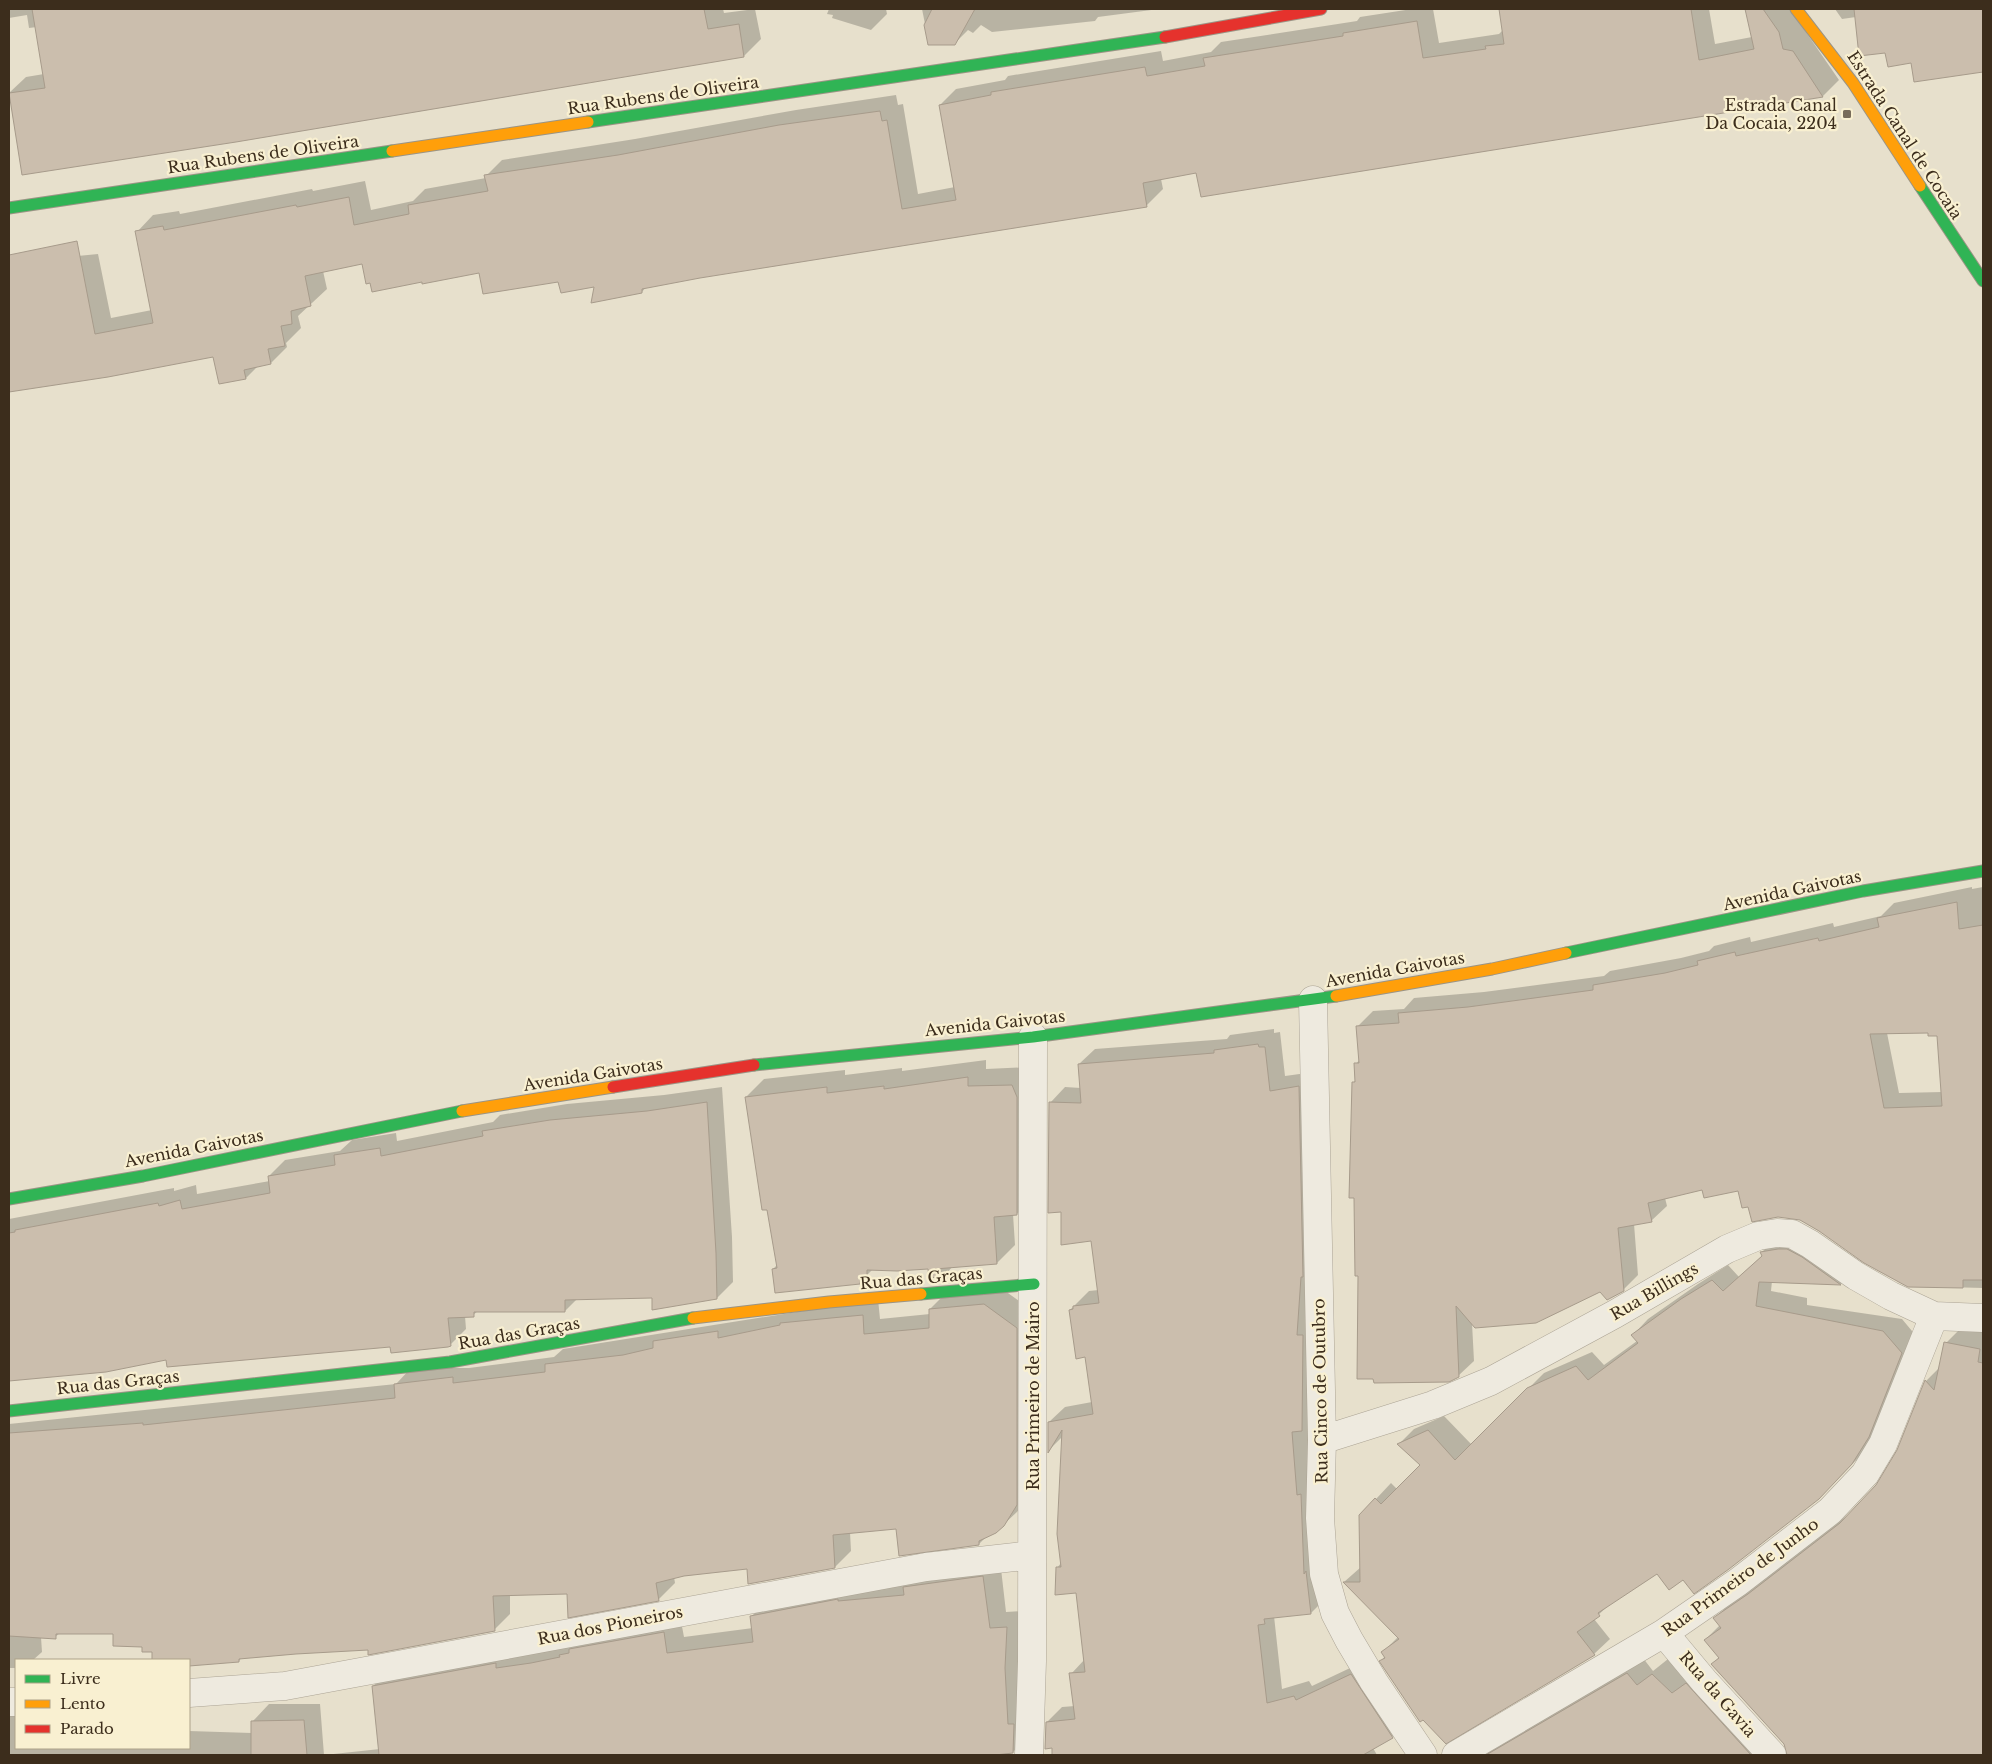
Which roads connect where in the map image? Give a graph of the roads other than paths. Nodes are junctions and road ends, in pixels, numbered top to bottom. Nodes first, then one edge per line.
1 (1322, 9) edge
2 (1796, 9) edge
3 (9, 208) edge
4 (1983, 281) edge
5 (1983, 871) edge
6 (1313, 1000) junction
7 (1033, 1037) junction
8 (9, 1199) edge
9 (1034, 1284) junction
10 (1934, 1316) junction
11 (1983, 1318) edge
12 (9, 1411) edge
13 (1322, 1440) junction
14 (1032, 1555) junction
15 (1664, 1633) junction
16 (190, 1693) edge
17 (1029, 1755) edge
18 (1423, 1755) edge
19 (1456, 1755) edge
20 (1772, 1755) edge

1 - 3 street, Rua Rubens de Oliveira
2 - 4 street, Estrada Canal de Cocaia
5 - 6 street, Avenida Gaivotas
6 - 7 street, Avenida Gaivotas
6 - 13 street, Rua Cinco de Outubro
7 - 8 street, Avenida Gaivotas
7 - 9 street, Rua Primeiro de Mairo
9 - 12 street, Rua das Graças
9 - 14 street, Rua Primeiro de Mairo
10 - 11 street, Rua Billings
10 - 13 street, Rua Billings
10 - 15 street, Rua Primeiro de Junho
13 - 18 street, Rua Cinco de Outubro
14 - 16 street, Rua dos Pioneiros
14 - 17 street, Rua Primeiro de Mairo
15 - 19 street, Rua Primeiro de Junho
15 - 20 street, Rua da Gavia

